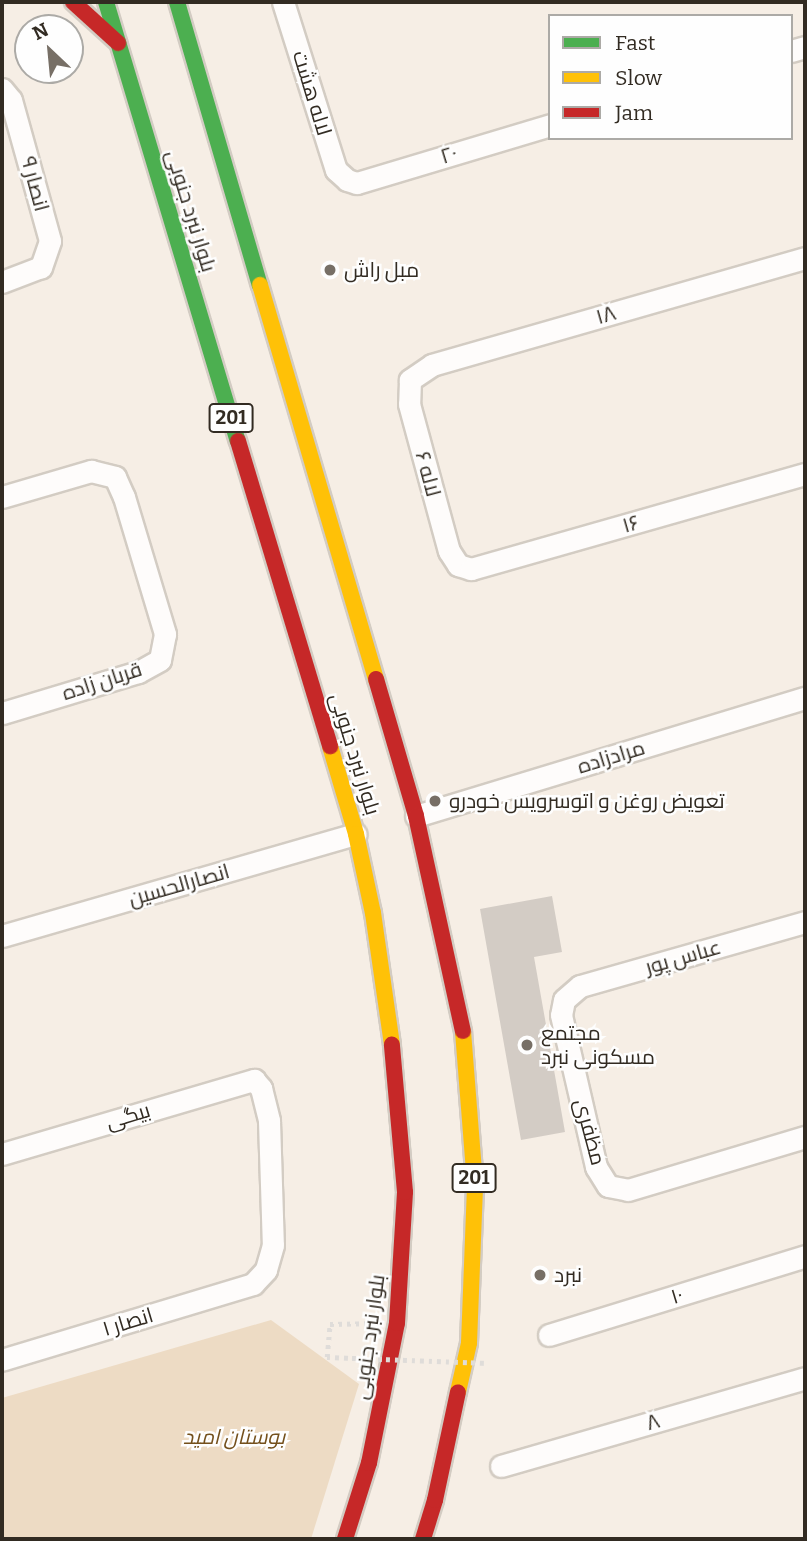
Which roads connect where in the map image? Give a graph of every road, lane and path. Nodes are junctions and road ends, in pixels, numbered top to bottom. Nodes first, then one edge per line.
1 (73, 2) edge
2 (106, 2) edge
3 (283, 2) edge
4 (181, 7) edge
5 (119, 44) junction
6 (2, 89) edge
7 (548, 126) edge
8 (347, 180) joint
9 (805, 258) edge
10 (2, 282) edge
11 (410, 380) joint
12 (805, 474) edge
13 (2, 497) edge
14 (458, 565) joint
15 (805, 698) edge
16 (2, 713) edge
17 (416, 816) junction
18 (356, 834) junction
19 (805, 922) edge
20 (2, 936) edge
21 (564, 1000) joint
22 (805, 1137) edge
23 (2, 1154) edge
24 (805, 1256) edge
25 (253, 1284) joint
26 (397, 1323) junction
27 (549, 1335) dead end
28 (2, 1360) edge
29 (488, 1363) dead end
30 (805, 1378) edge
31 (501, 1466) dead end
32 (345, 1539) edge
33 (423, 1539) edge

1 - 5 main road
2 - 5 main road, بلوار نبرد جنوبی / 201
3 - 8 street, لاله هشت
4 - 17 main road, بلوار نبرد جنوبی / 201
5 - 18 main road, بلوار نبرد جنوبی / 201
6 - 10 street, انصار ۹
7 - 8 street, ۲۰
9 - 11 street, ۱۸
11 - 14 street, لاله ۶
12 - 14 street, ۱۶
13 - 16 street, قربان زاده
15 - 17 street, مرادزاده
17 - 33 main road, بلوار نبرد جنوبی / 201
18 - 20 street, انصارالحسین
18 - 26 main road, بلوار نبرد جنوبی / 201
19 - 21 street, عباس پور
21 - 22 street, مظفری
23 - 25 street, بیگی
24 - 27 street, ۱۰
25 - 28 street, انصار ۱
26 - 29 path, bridge
26 - 32 main road, بلوار نبرد جنوبی / 201
30 - 31 street, ۸

